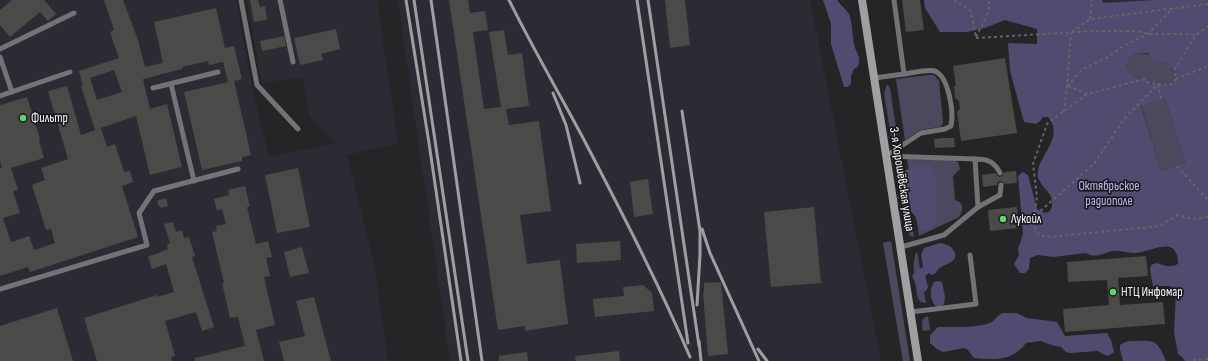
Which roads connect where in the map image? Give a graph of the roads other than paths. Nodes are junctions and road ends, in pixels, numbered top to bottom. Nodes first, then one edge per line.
1 (241, 0) edge
2 (280, 0) edge
3 (862, 0) edge
4 (894, 0) edge
5 (74, 13) dead end
6 (0, 49) edge
7 (0, 57) edge
8 (293, 62) dead end
9 (70, 72) dead end
10 (218, 72) dead end
11 (904, 74) junction
12 (874, 78) junction
13 (171, 84) junction
14 (153, 88) dead end
15 (12, 92) junction
16 (0, 96) edge
17 (298, 129) dead end
18 (886, 156) junction
19 (975, 159) junction
20 (238, 169) dead end
21 (1000, 173) dead end
22 (194, 181) junction
23 (1001, 185) dead end
24 (978, 207) junction
25 (901, 247) junction
26 (970, 255) dead end
27 (0, 289) edge
28 (911, 312) junction
29 (918, 361) edge

1 - 17 lane
2 - 8 lane
3 - 12 street, 3-я Хорошёвская улица
4 - 11 lane
5 - 6 lane
7 - 15 lane
9 - 15 lane
10 - 13 lane
11 - 12 lane
11 - 18 lane
12 - 18 street, 3-я Хорошёвская улица
13 - 14 lane
13 - 22 lane
15 - 16 lane
18 - 19 lane
18 - 25 street, 3-я Хорошёвская улица
19 - 21 lane
19 - 24 lane
20 - 22 lane
22 - 27 lane
23 - 24 lane
24 - 25 lane
25 - 28 street, 3-я Хорошёвская улица
26 - 28 lane
28 - 29 street, 3-я Хорошёвская улица

